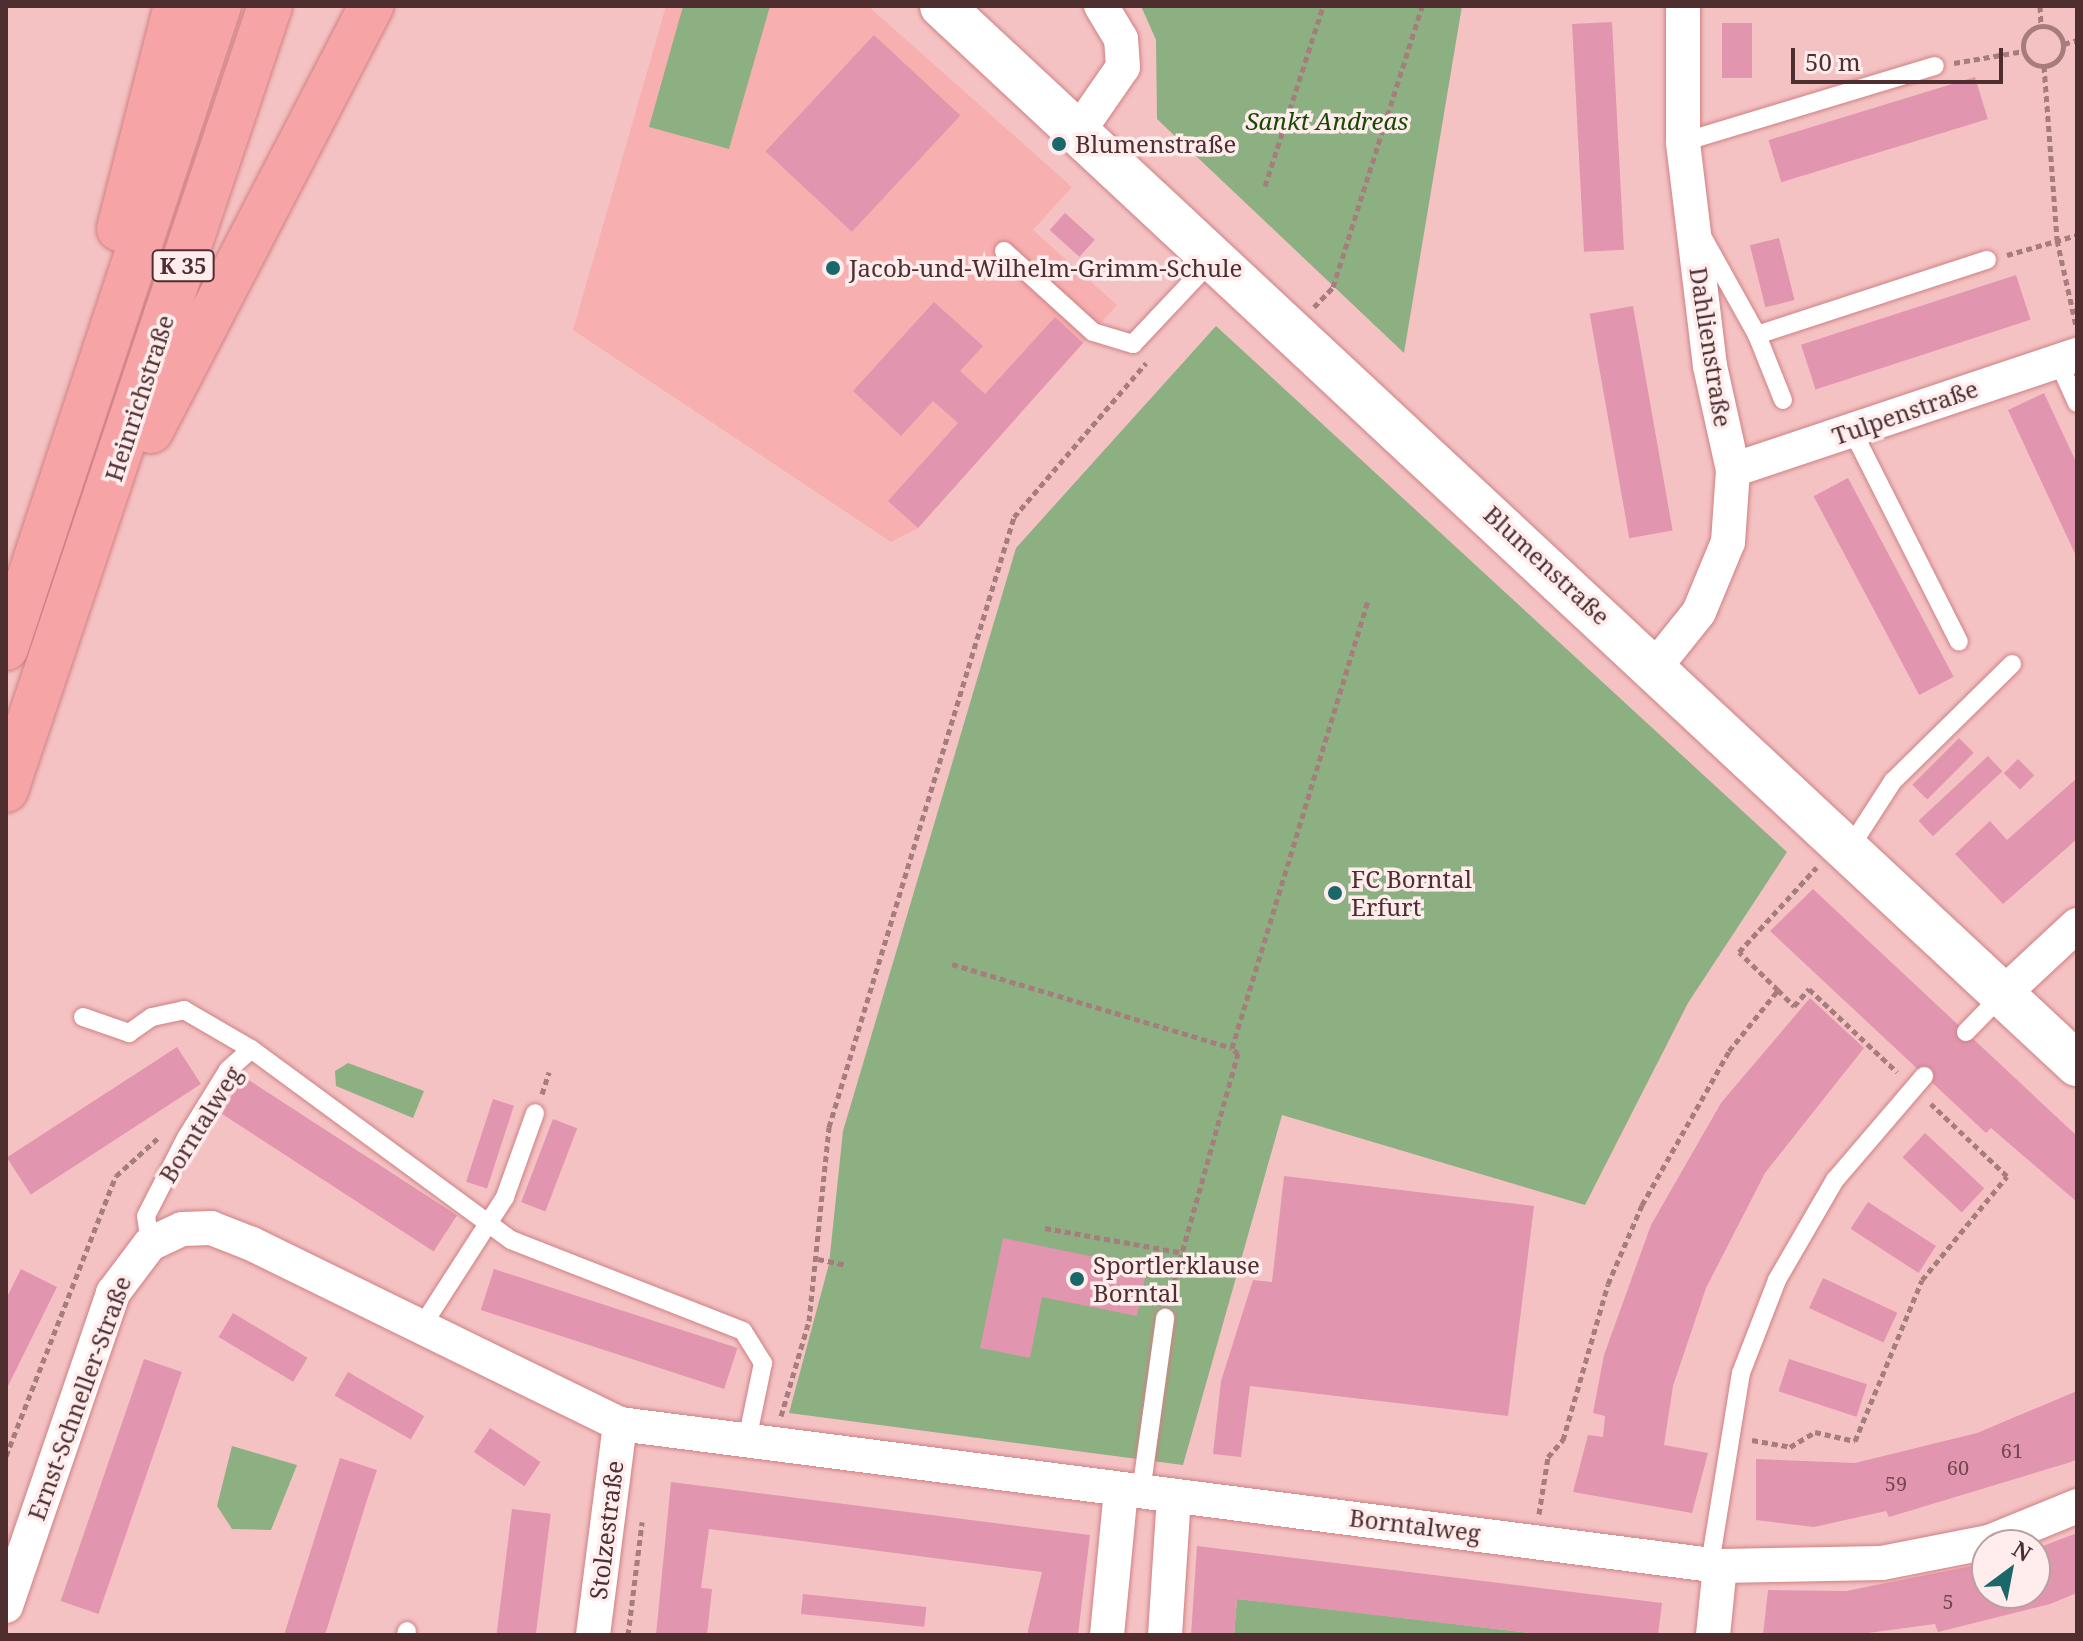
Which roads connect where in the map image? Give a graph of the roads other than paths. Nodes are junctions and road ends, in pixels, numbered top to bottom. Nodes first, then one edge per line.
1 (176, 6) edge
2 (219, 6) edge
3 (270, 6) edge
4 (371, 6) edge
5 (942, 6) edge
6 (1101, 6) edge
7 (1683, 6) edge
8 (1935, 66) road end
9 (1080, 129) junction
10 (1683, 142) junction
11 (1692, 219) junction
12 (1004, 251) dead end
13 (1217, 255) junction
14 (1987, 260) road end
15 (122, 309) junction
16 (1757, 335) junction
17 (2067, 358) edge
18 (1783, 400) dead end
19 (2077, 403) edge
20 (1852, 430) junction
21 (1733, 470) junction
22 (96, 526) junction
23 (1959, 642) dead end
24 (6, 648) edge
25 (2012, 664) dead end
26 (1655, 667) junction
27 (6, 790) edge
28 (1849, 849) junction
29 (2077, 925) edge
30 (2003, 994) junction
31 (83, 1017) dead end
32 (1966, 1032) dead end
33 (251, 1049) junction
34 (2077, 1064) edge
35 (1918, 1081) road end
36 (535, 1113) dead end
37 (486, 1226) junction
38 (150, 1244) junction
39 (1165, 1318) road end
40 (422, 1326) junction
41 (620, 1424) junction
42 (760, 1442) junction
43 (1131, 1491) junction
44 (1174, 1497) junction
45 (2077, 1506) edge
46 (1715, 1565) junction
47 (6, 1606) edge
48 (593, 1635) edge
49 (1107, 1635) edge
50 (1165, 1635) edge
51 (1713, 1635) edge

1 - 15 highway
2 - 15 highway, Heinrichstraße / K 35
3 - 22 highway, Heinrichstraße / K 35
4 - 22 highway
5 - 9 street, Blumenstraße
6 - 9 street
7 - 10 street, Dahlienstraße
8 - 10 lane
9 - 13 street, Blumenstraße
10 - 11 street, Dahlienstraße
11 - 16 lane
11 - 21 street, Dahlienstraße
12 - 13 lane
13 - 26 street, Blumenstraße
14 - 16 lane
15 - 24 highway, Heinrichstraße / K 35
16 - 18 lane
17 - 19 lane
17 - 20 street, Tulpenstraße
20 - 21 street, Tulpenstraße
20 - 23 lane
21 - 26 street, Dahlienstraße
22 - 27 highway, Heinrichstraße / K 35
25 - 28 lane
26 - 28 street, Blumenstraße
28 - 30 street, Blumenstraße
29 - 30 street
30 - 32 lane
30 - 34 street, Blumenstraße
31 - 33 lane
33 - 37 lane, Borntalweg
33 - 38 lane, Borntalweg
35 - 46 lane
36 - 37 lane
37 - 40 lane
37 - 42 lane, Borntalweg
38 - 40 street, Borntalweg
38 - 47 street, Ernst-Schneller-Straße
39 - 43 lane
40 - 41 street, Borntalweg
41 - 42 street, Borntalweg
41 - 48 street, Stolzestraße
42 - 43 street, Borntalweg
43 - 44 street, Borntalweg
43 - 49 street
44 - 46 street, Borntalweg
44 - 50 street
45 - 46 street, Borntalweg
46 - 51 street

